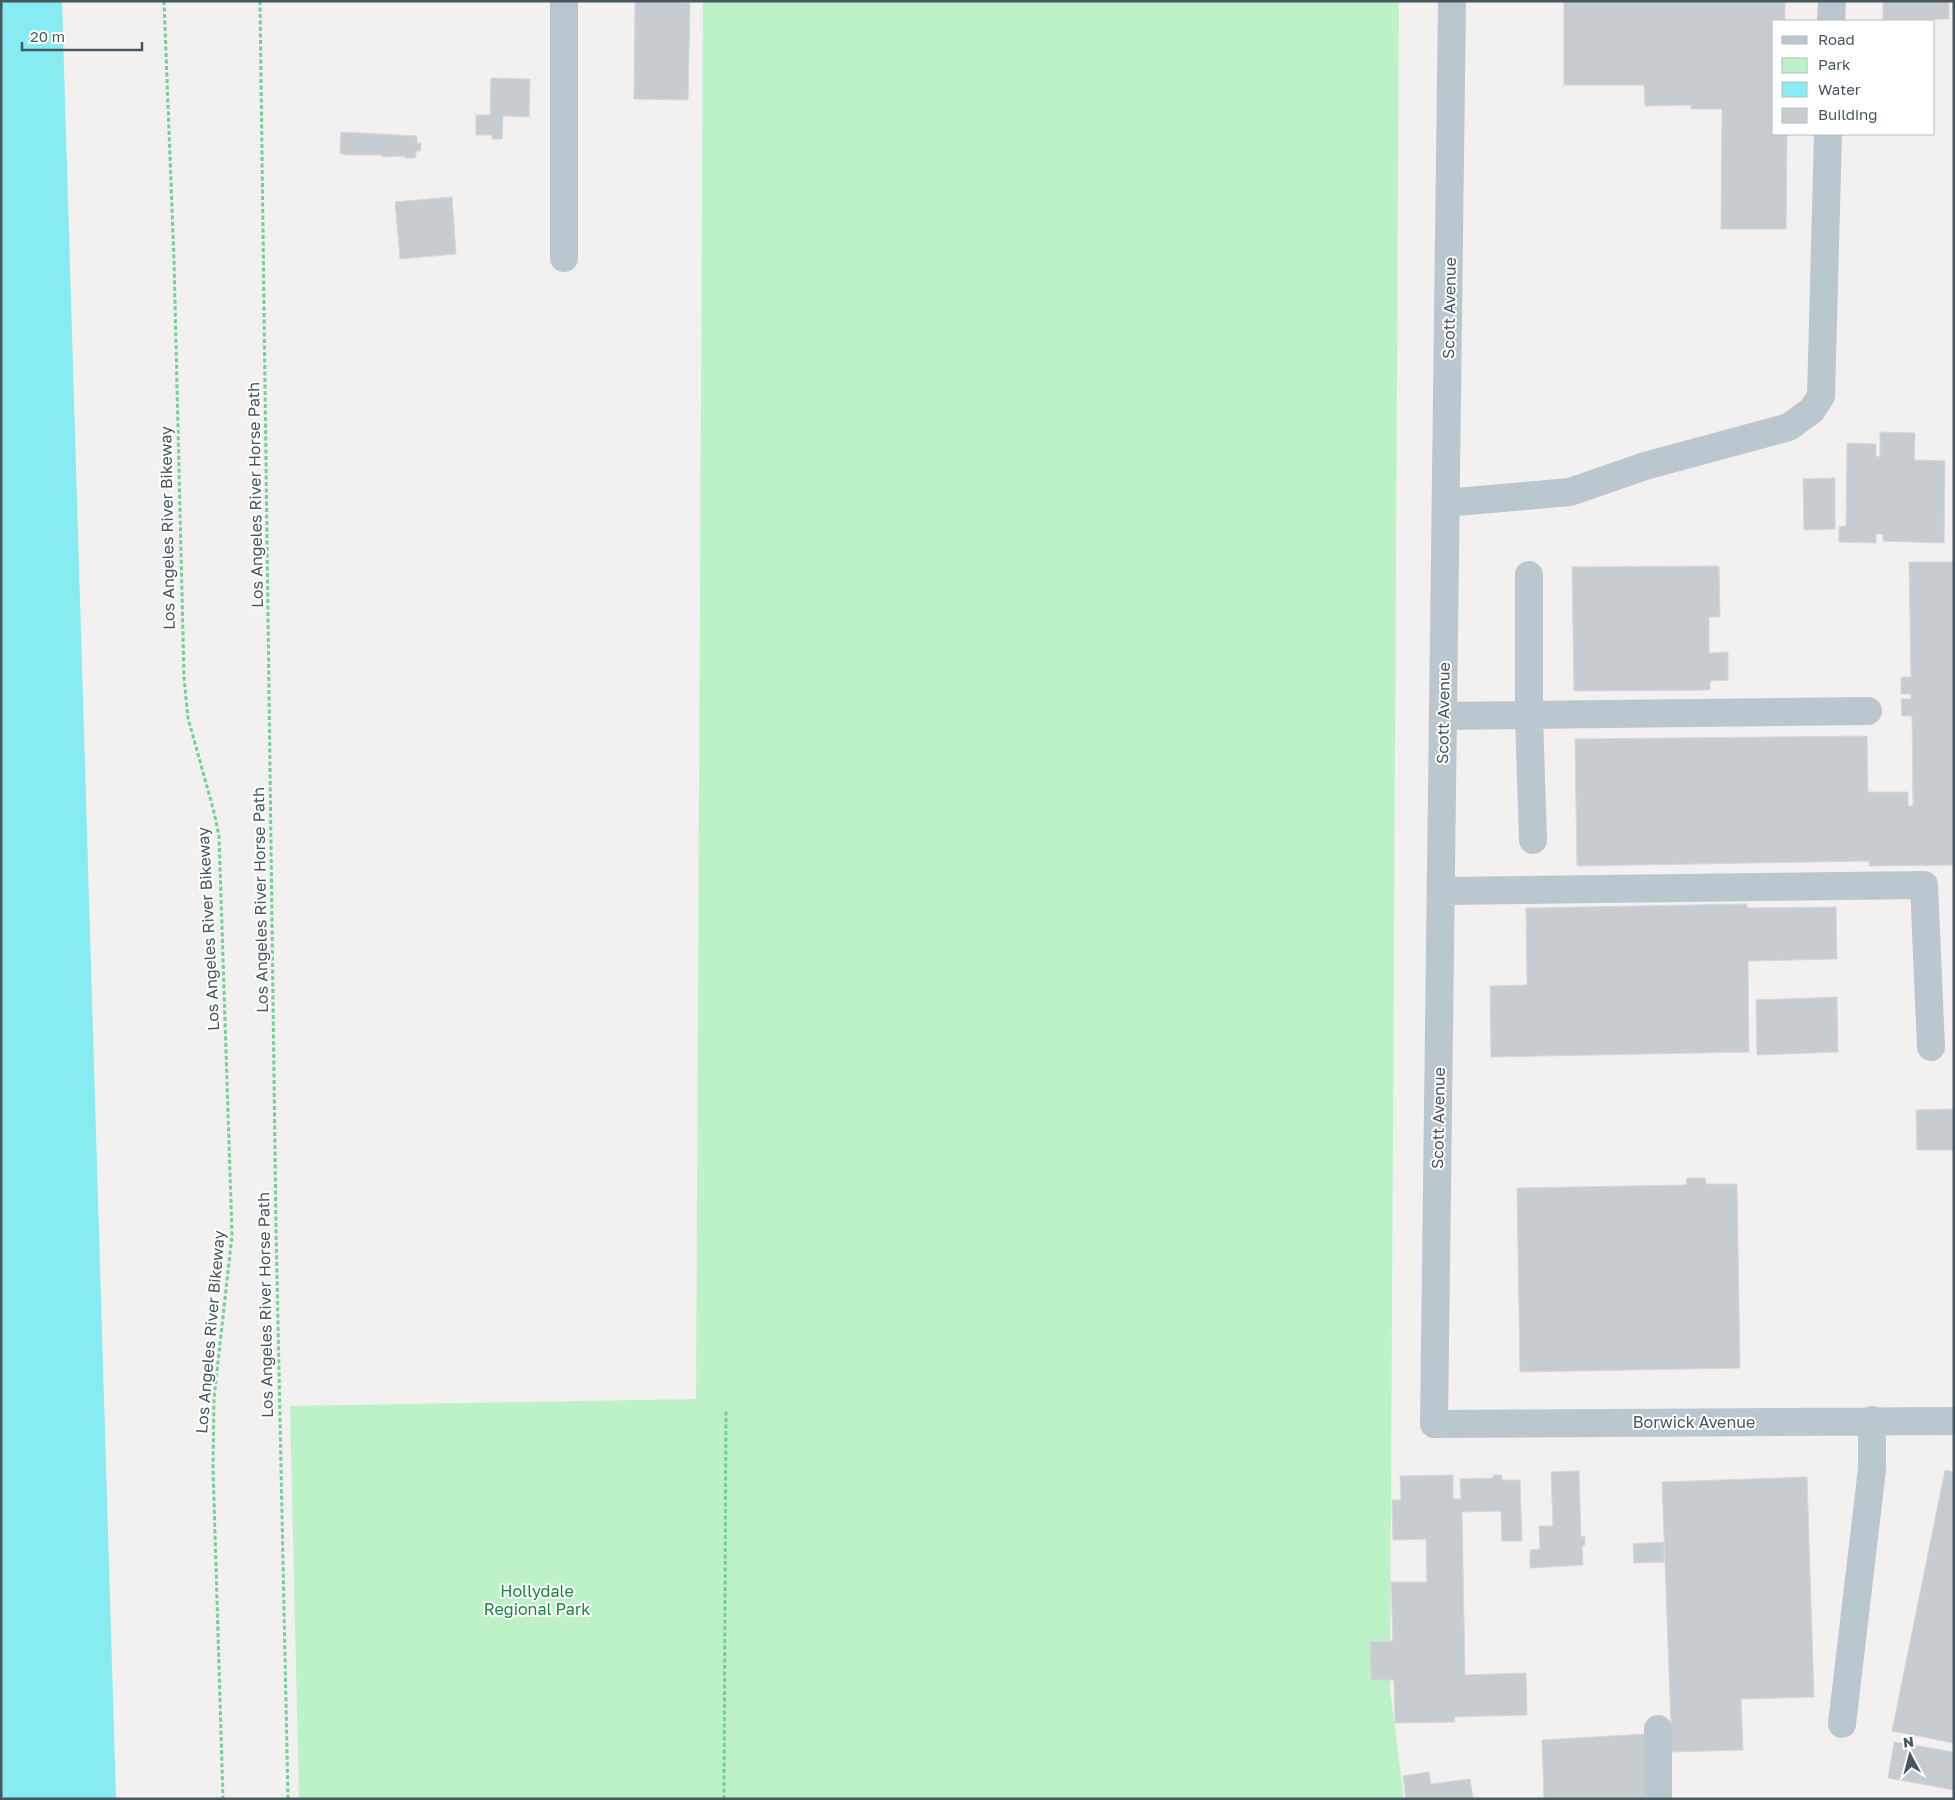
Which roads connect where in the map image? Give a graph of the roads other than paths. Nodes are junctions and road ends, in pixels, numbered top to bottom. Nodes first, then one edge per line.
1 (564, 1) edge
2 (1452, 1) edge
3 (1832, 1) edge
4 (1831, 20) edge
5 (1828, 135) edge
6 (564, 258) dead end
7 (1446, 503) junction
8 (1529, 575) dead end
9 (1868, 712) dead end
10 (1443, 716) junction
11 (1529, 716) junction
12 (1533, 840) dead end
13 (1441, 890) junction
14 (1931, 1047) dead end
15 (1872, 1420) junction
16 (1954, 1421) edge
17 (1434, 1424) joint
18 (1842, 1724) dead end
19 (1658, 1730) dead end
20 (1658, 1799) edge

1 - 6 street
2 - 7 street, Scott Avenue
3 - 4 street
5 - 7 street
7 - 10 street, Scott Avenue
8 - 11 street
9 - 11 street
10 - 11 street
10 - 13 street, Scott Avenue
11 - 12 street
13 - 14 street
13 - 17 street, Scott Avenue
15 - 16 street, Borwick Avenue
15 - 17 street, Borwick Avenue
15 - 18 street
19 - 20 street

